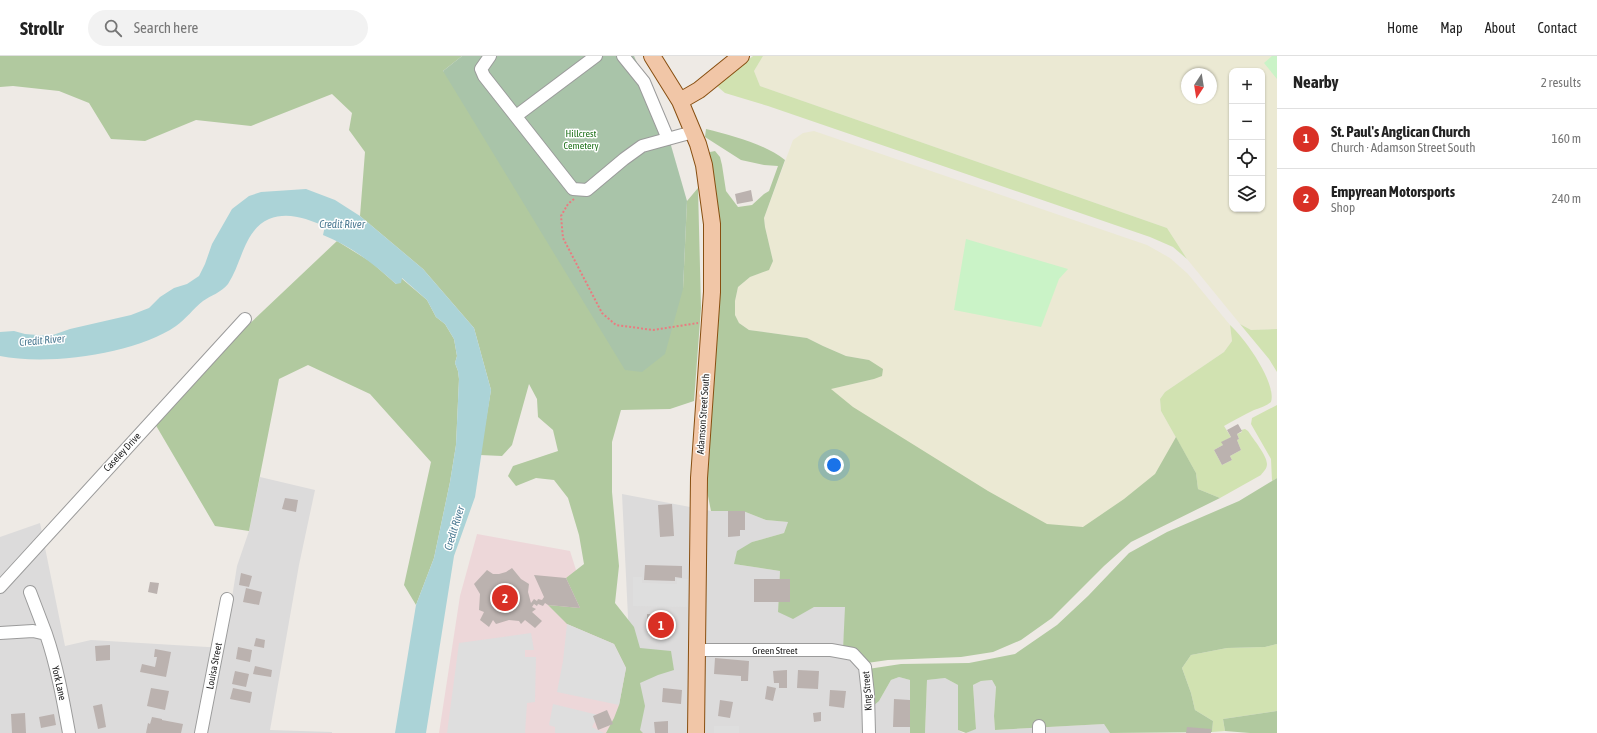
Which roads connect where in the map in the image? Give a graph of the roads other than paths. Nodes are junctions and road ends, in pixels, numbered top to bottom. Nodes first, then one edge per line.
1 (490, 56) edge
2 (596, 56) edge
3 (623, 56) edge
4 (652, 56) edge
5 (741, 56) edge
6 (680, 101) junction
7 (516, 116) junction
8 (693, 132) junction
9 (668, 139) junction
10 (244, 319) dead end
11 (0, 587) edge
12 (30, 592) dead end
13 (227, 600) dead end
14 (0, 633) edge
15 (46, 634) junction
16 (696, 650) junction
17 (853, 654) joint
18 (69, 733) edge
19 (201, 733) edge
20 (696, 733) edge
21 (869, 733) edge

1 - 7 street
2 - 7 street
3 - 9 street
4 - 6 main road, Adamson Street South
5 - 6 main road
6 - 8 main road, Adamson Street South
7 - 9 street
8 - 9 street
8 - 16 main road, Adamson Street South
10 - 11 street, Caseley Drive
12 - 15 street, York Lane
13 - 19 street, Louisa Street
14 - 15 street
15 - 18 street, York Lane
16 - 17 street, Green Street
16 - 20 main road, Adamson Street South
17 - 21 street, King Street

